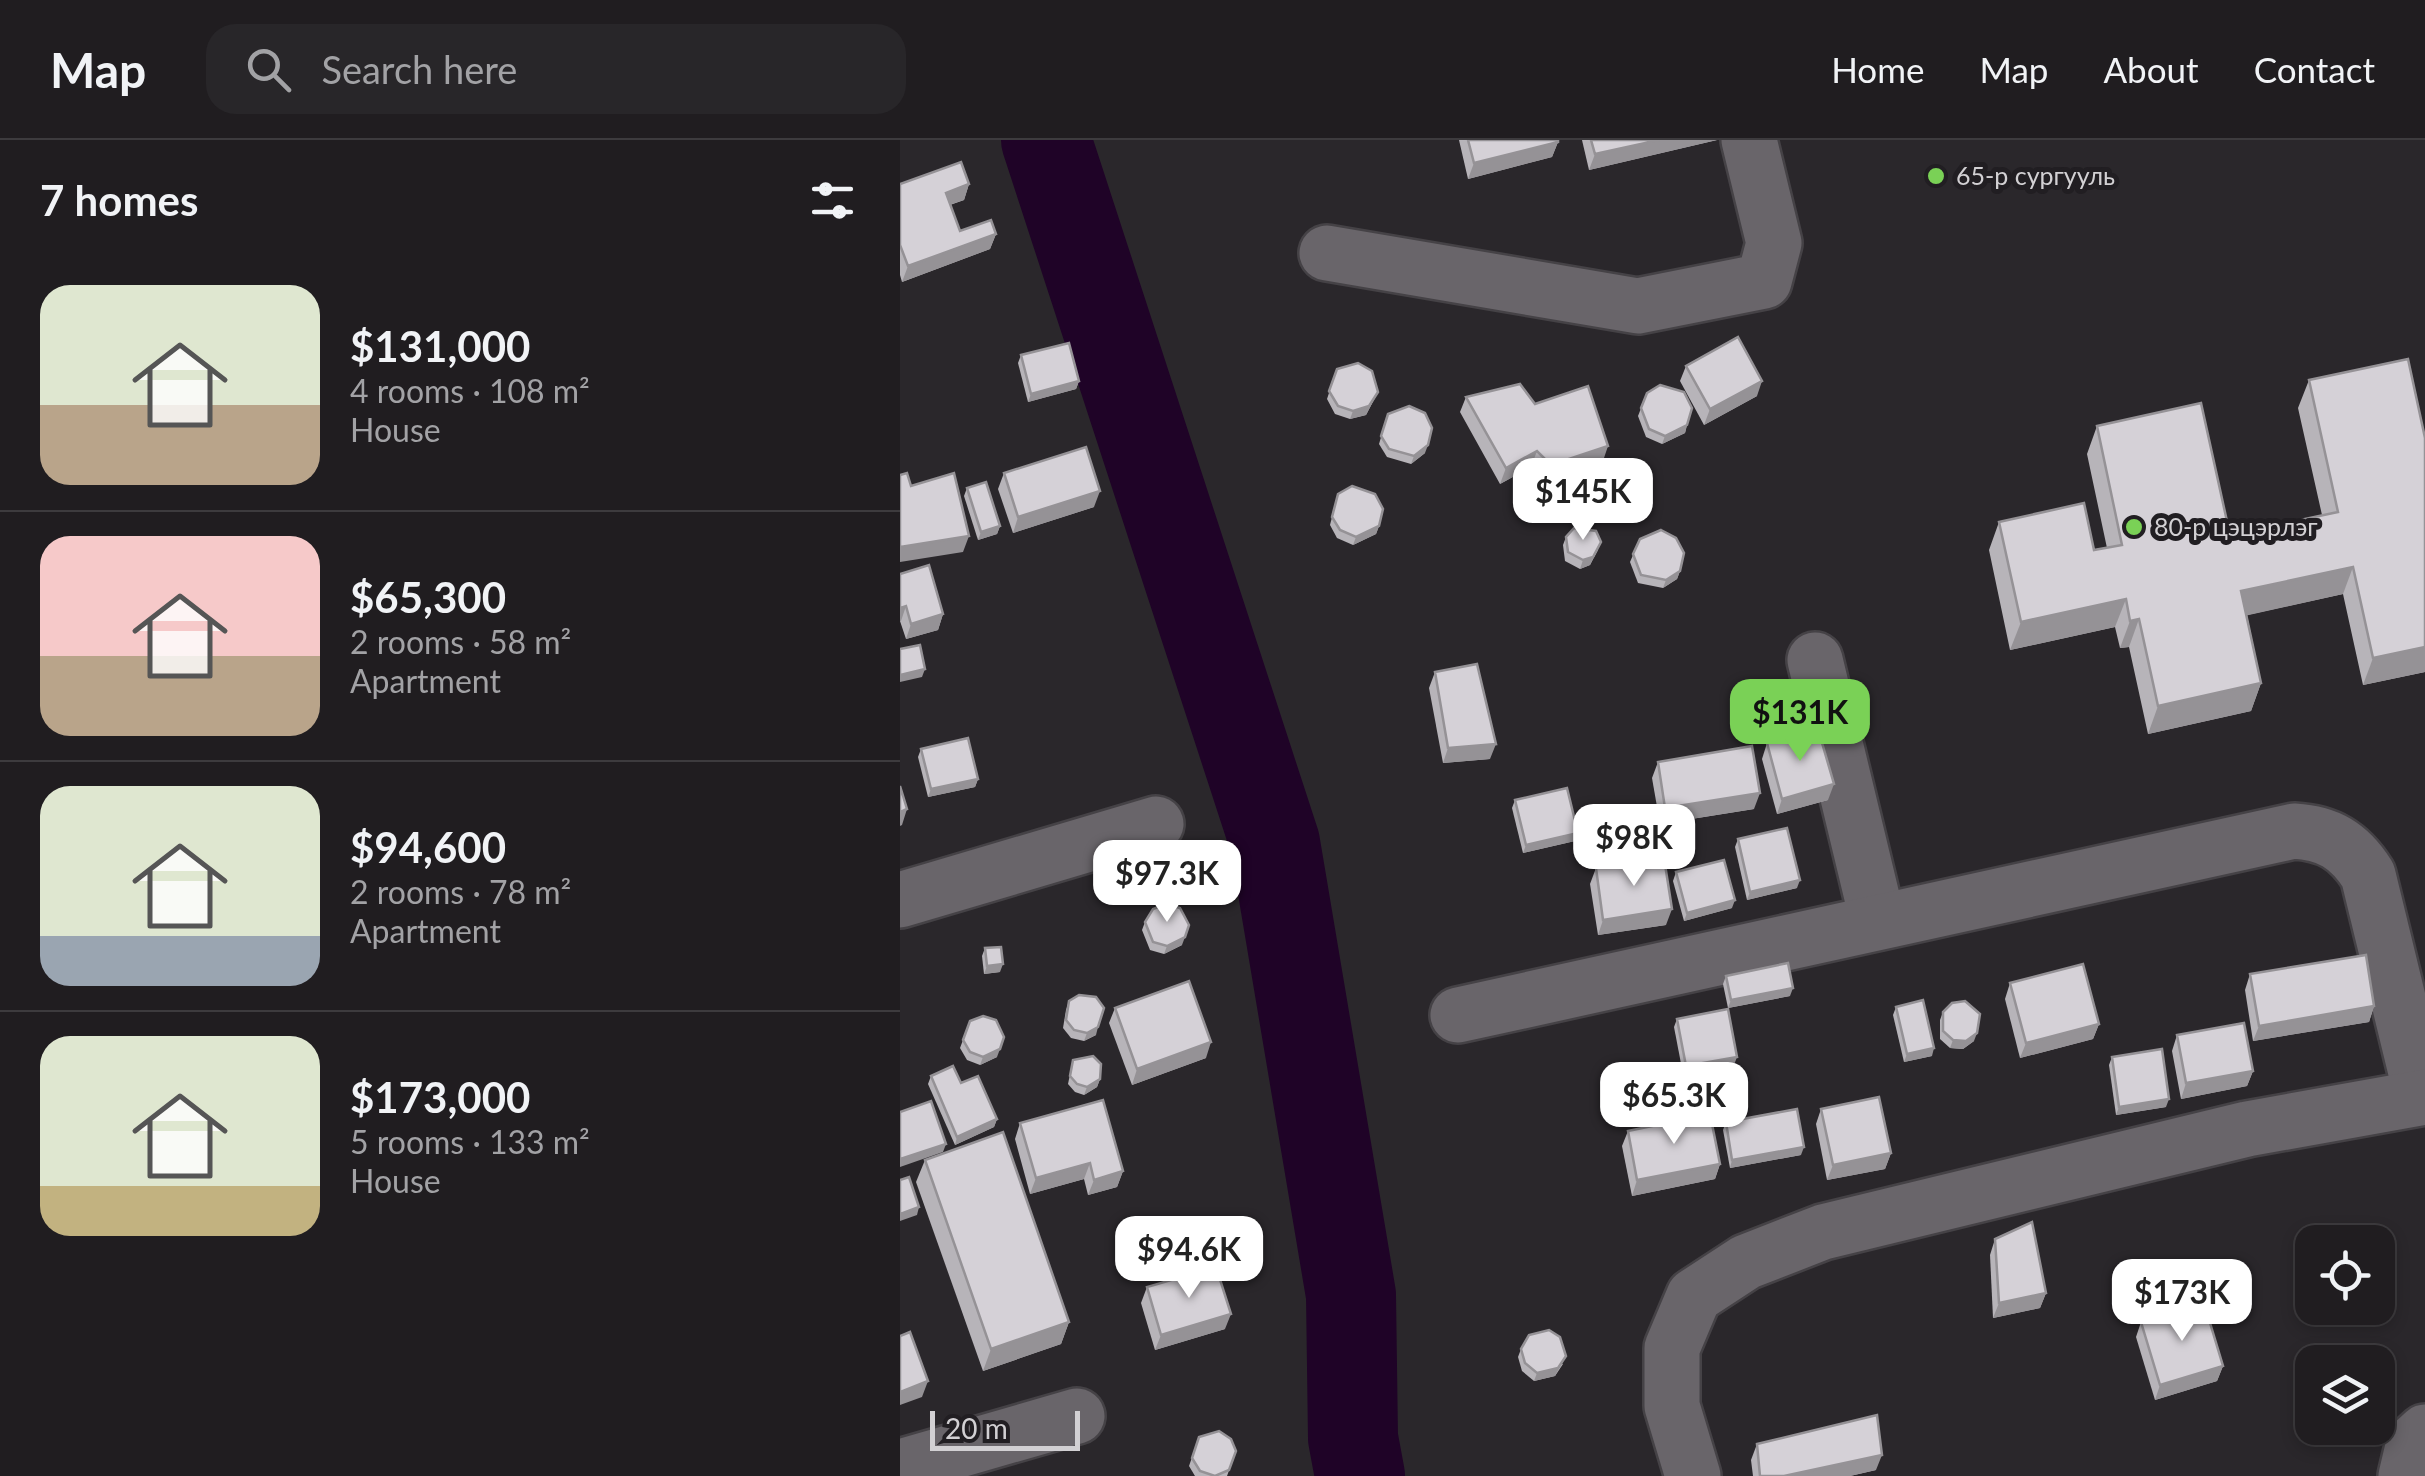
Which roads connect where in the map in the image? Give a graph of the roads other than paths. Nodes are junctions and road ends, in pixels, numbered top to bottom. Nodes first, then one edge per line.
1 (1749, 140) edge
2 (1327, 253) dead end
3 (1815, 660) dead end
4 (1156, 824) dead end
5 (900, 900) edge
6 (1878, 922) junction
7 (1458, 1015) dead end
8 (2423, 1097) edge
9 (1077, 1416) dead end
10 (2425, 1432) edge
11 (900, 1467) edge
12 (1693, 1476) edge
13 (2406, 1476) edge

1 - 2 street
3 - 6 street
4 - 5 street
6 - 7 street
6 - 8 street
8 - 12 street
9 - 11 street
10 - 13 street

